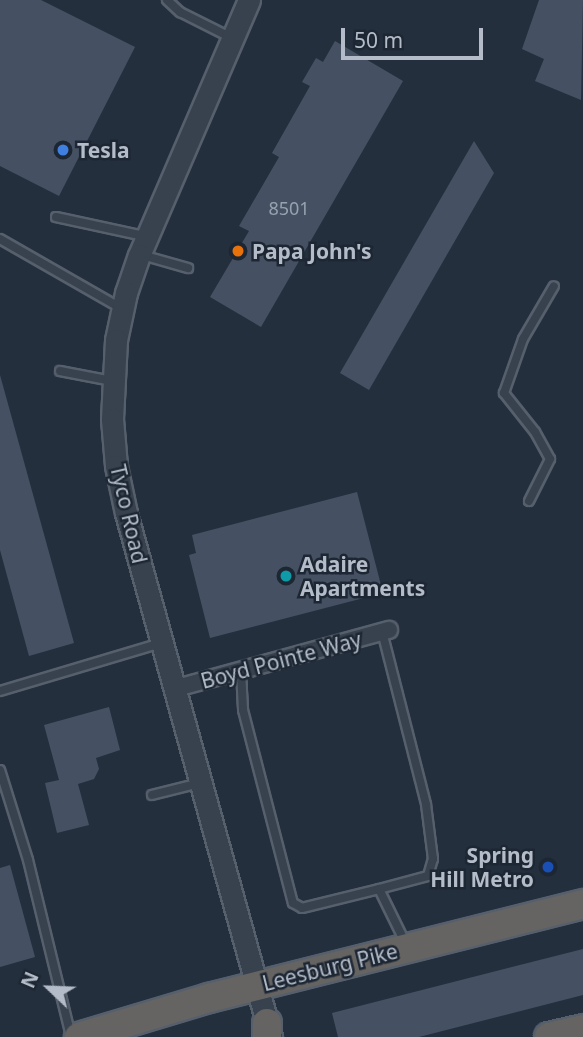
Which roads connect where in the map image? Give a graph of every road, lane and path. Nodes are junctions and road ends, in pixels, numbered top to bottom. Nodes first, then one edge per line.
1 (167, 0) edge
2 (249, 0) edge
3 (232, 38) junction
4 (56, 217) dead end
5 (0, 239) edge
6 (143, 245) junction
7 (188, 268) dead end
8 (554, 286) dead end
9 (123, 309) junction
10 (60, 371) dead end
11 (112, 381) junction
12 (529, 501) dead end
13 (385, 631) joint
14 (161, 643) junction
15 (241, 671) junction
16 (173, 689) junction
17 (0, 691) edge
18 (0, 770) edge
19 (200, 783) junction
20 (152, 794) dead end
21 (379, 889) junction
22 (583, 904) edge
23 (408, 947) junction
24 (256, 986) junction
25 (268, 1032) edge
26 (71, 1037) edge
27 (79, 1037) edge

1 - 3 lane
2 - 3 street, Tyco Road
3 - 6 street, Tyco Road
4 - 6 lane
5 - 9 lane
6 - 7 lane
6 - 9 street, Tyco Road
8 - 12 lane
9 - 11 street, Tyco Road
10 - 11 lane
11 - 14 street, Tyco Road
13 - 15 street, Boyd Pointe Way
13 - 21 lane
14 - 16 street, Tyco Road
14 - 17 lane
15 - 16 street, Boyd Pointe Way
15 - 21 lane
16 - 19 street, Tyco Road
18 - 26 lane
19 - 20 lane
19 - 24 street, Tyco Road
21 - 23 lane
22 - 23 highway, Leesburg Pike
23 - 24 highway, Leesburg Pike
24 - 25 street, Tyco Road
24 - 27 highway, Leesburg Pike

